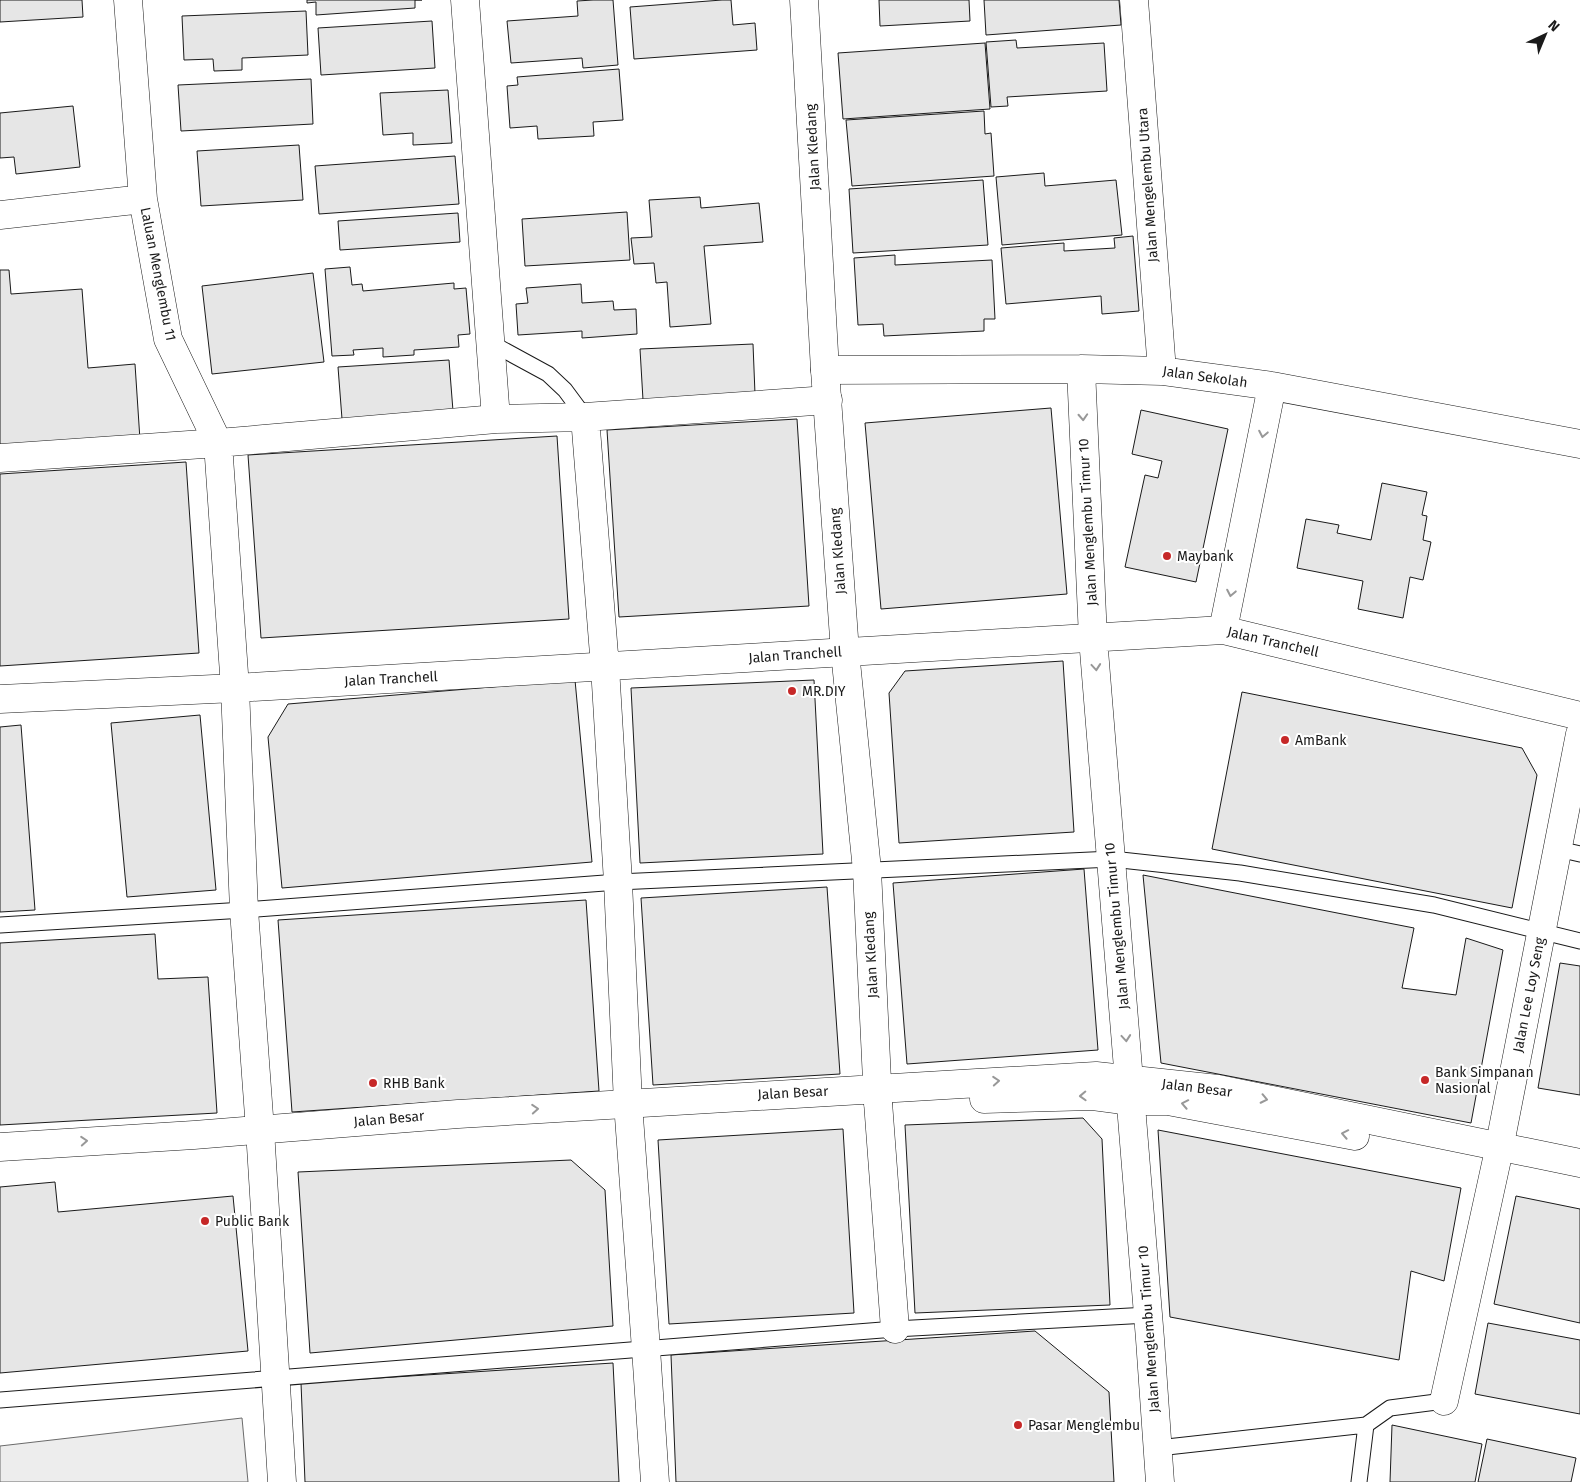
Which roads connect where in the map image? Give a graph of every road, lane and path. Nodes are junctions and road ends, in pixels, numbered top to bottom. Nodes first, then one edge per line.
1 (128, 0) edge
2 (465, 0) edge
3 (804, 0) edge
4 (1134, 0) edge
5 (143, 199) junction
6 (0, 215) edge
7 (491, 343) junction
8 (1081, 369) junction
9 (825, 370) junction
10 (1162, 370) junction
11 (1272, 386) junction
12 (828, 400) junction
13 (585, 417) junction
14 (496, 420) junction
15 (218, 442) junction
16 (1580, 444) edge
17 (0, 458) edge
18 (1224, 630) junction
19 (1093, 638) junction
20 (845, 652) junction
21 (605, 667) junction
22 (235, 688) junction
23 (0, 699) edge
24 (1580, 716) edge
25 (1580, 734) edge
26 (1569, 851) edge
27 (1112, 859) junction
28 (868, 870) junction
29 (618, 882) junction
30 (244, 910) junction
31 (0, 925) edge
32 (1542, 932) junction
33 (1580, 941) edge
34 (1130, 1090) junction
35 (877, 1096) junction
36 (628, 1112) junction
37 (260, 1136) junction
38 (0, 1147) edge
39 (1497, 1153) junction
40 (0, 1163) edge
41 (1580, 1163) edge
42 (1580, 1177) edge
43 (1148, 1315) junction
44 (895, 1329) junction
45 (646, 1349) junction
46 (275, 1378) junction
47 (0, 1400) edge
48 (1444, 1401) joint
49 (1366, 1425) junction
50 (1158, 1448) junction
51 (282, 1482) edge
52 (654, 1482) edge
53 (1160, 1482) edge
54 (1359, 1482) edge

1 - 5 street, Laluan Menglembu 11
2 - 7 street
3 - 9 street, Jalan Kledang
4 - 10 street, Jalan Mengelembu Utara
5 - 6 street
5 - 15 street, Laluan Menglembu 11
7 - 13 lane
7 - 14 street
8 - 9 street, Jalan Sekolah
8 - 10 street, Jalan Sekolah
8 -> 19 street, Jalan Menglembu Timur 10
9 - 12 street, Jalan Kledang
10 - 11 street, Jalan Sekolah
11 - 16 street, Jalan Sekolah
11 -> 18 street
12 - 13 street
12 - 20 street, Jalan Kledang
13 - 14 street
13 - 21 street
14 - 15 street
15 - 17 street
15 - 22 street, Laluan Menglembu 11
18 - 19 street, Jalan Tranchell
18 - 24 street, Jalan Tranchell
19 - 20 street, Jalan Tranchell
19 -> 27 street, Jalan Menglembu Timur 10
20 - 21 street, Jalan Tranchell
20 - 28 street, Jalan Kledang
21 - 22 street, Jalan Tranchell
21 - 29 street
22 - 23 street, Jalan Tranchell
22 - 30 street, Laluan Menglembu 11
25 - 26 street, Jalan Lee Loy Seng
26 - 32 street, Jalan Lee Loy Seng
27 - 28 lane
27 - 32 lane
27 -> 34 street, Jalan Menglembu Timur 10
28 - 29 lane
28 - 35 street, Jalan Kledang
29 - 30 lane
29 - 36 street
30 - 31 lane
30 - 37 street, Laluan Menglembu 11
32 - 33 lane
32 - 39 street, Jalan Lee Loy Seng
34 - 35 street, Jalan Besar
34 - 39 street, Jalan Besar
34 - 43 street, Jalan Menglembu Timur 10
35 - 36 street, Jalan Besar
35 - 44 street, Jalan Kledang
36 - 37 street, Jalan Besar
36 - 45 street
38 -> 37 street, Jalan Besar
37 - 40 street, Jalan Besar
37 - 46 street, Laluan Menglembu 11
39 - 41 street, Jalan Besar
39 - 42 street, Jalan Besar
39 - 48 street, Jalan Lee Loy Seng
43 - 44 lane
43 - 50 street, Jalan Menglembu Timur 10
44 - 45 lane
45 - 46 lane
45 - 52 street
46 - 47 lane
46 - 51 street, Laluan Menglembu 11
48 - 49 lane
49 - 50 lane
49 - 54 lane
50 - 53 street, Jalan Menglembu Timur 10

